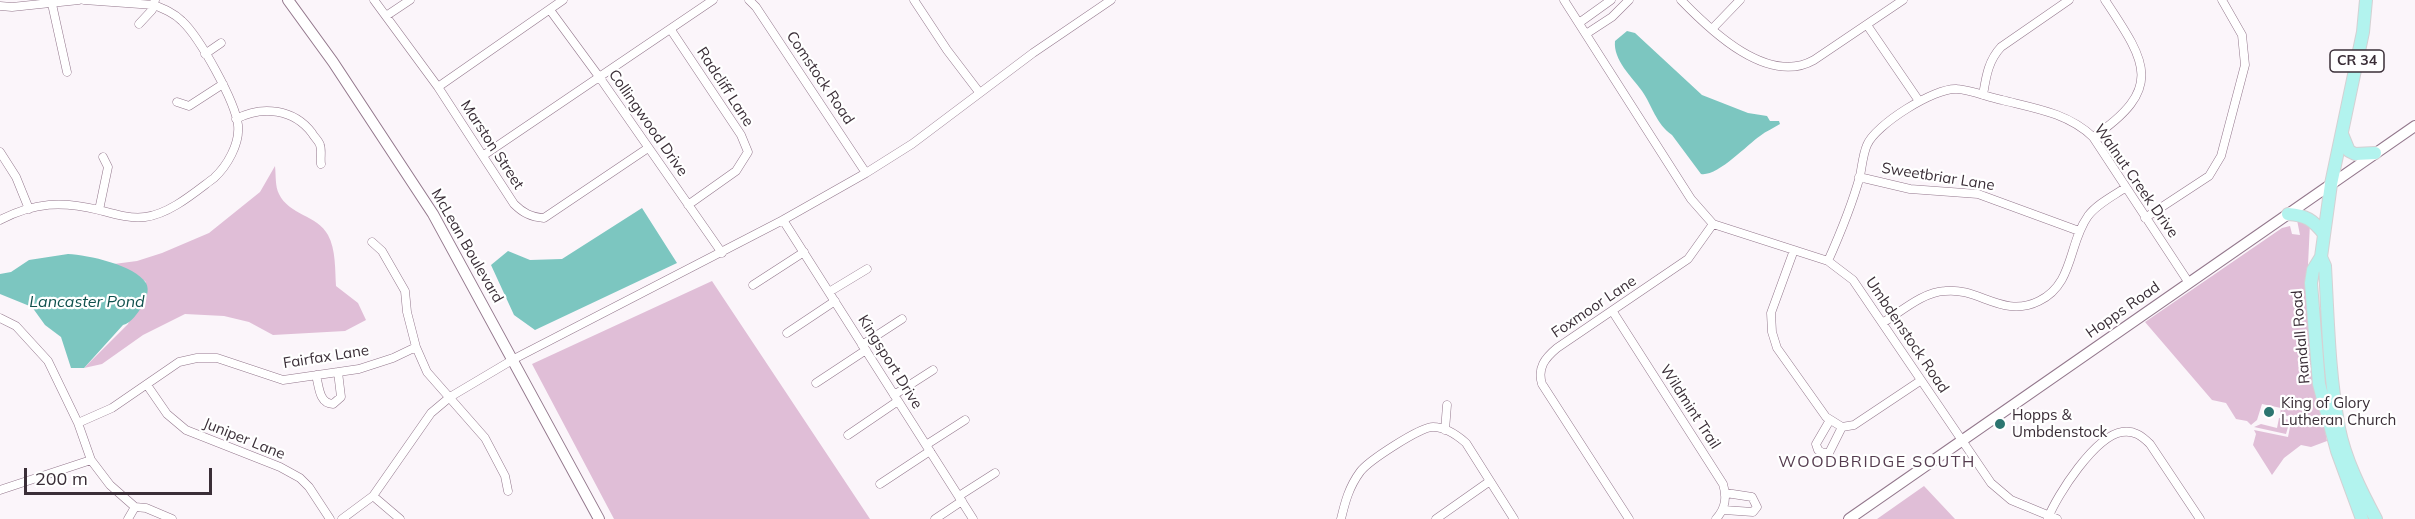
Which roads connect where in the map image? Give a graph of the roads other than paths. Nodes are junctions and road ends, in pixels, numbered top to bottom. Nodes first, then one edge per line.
1 (79, 0) edge
2 (84, 0) edge
3 (288, 0) edge
4 (374, 0) edge
5 (410, 0) edge
6 (563, 0) edge
7 (713, 0) edge
8 (749, 0) edge
9 (914, 0) edge
10 (1111, 0) edge
11 (1564, 0) edge
12 (1611, 0) edge
13 (1629, 0) edge
14 (1681, 0) edge
15 (1740, 0) edge
16 (1903, 0) edge
17 (2069, 0) edge
18 (2105, 0) edge
19 (2222, 0) edge
20 (2366, 0) edge
21 (154, 3) edge
22 (52, 4) junction
23 (0, 6) edge
24 (550, 10) junction
25 (386, 16) junction
26 (1579, 23) junction
27 (139, 24) dead end
28 (1867, 24) junction
29 (1713, 28) junction
30 (671, 30) junction
31 (1586, 34) junction
32 (221, 43) dead end
33 (205, 54) junction
34 (67, 72) dead end
35 (600, 78) junction
36 (223, 84) junction
37 (438, 87) junction
38 (980, 92) junction
39 (1983, 95) junction
40 (1919, 101) junction
41 (177, 102) dead end
42 (236, 119) junction
43 (2415, 126) edge
44 (2342, 133) junction
45 (2093, 137) junction
46 (648, 148) junction
47 (0, 152) edge
48 (2375, 153) junction
49 (484, 155) junction
50 (103, 157) dead end
51 (321, 164) dead end
52 (866, 173) junction
53 (1859, 177) junction
54 (2331, 184) junction
55 (2125, 188) junction
56 (688, 205) junction
57 (29, 209) junction
58 (99, 210) junction
59 (2288, 214) junction
60 (2145, 218) junction
61 (0, 220) edge
62 (783, 220) junction
63 (1713, 224) junction
64 (2079, 231) junction
65 (2324, 234) junction
66 (372, 242) dead end
67 (1794, 250) junction
68 (804, 252) junction
69 (722, 253) junction
70 (2321, 257) junction
71 (1828, 261) junction
72 (867, 268) dead end
73 (2189, 283) junction
74 (753, 285) dead end
75 (829, 292) junction
76 (835, 302) junction
77 (1613, 312) junction
78 (1, 319) edge
79 (902, 319) dead end
80 (1884, 322) junction
81 (788, 333) dead end
82 (416, 347) junction
83 (864, 348) junction
84 (514, 359) junction
85 (933, 370) dead end
86 (338, 372) junction
87 (316, 375) junction
88 (1920, 381) junction
89 (816, 383) dead end
90 (147, 385) junction
91 (450, 396) junction
92 (896, 398) junction
93 (1447, 405) dead end
94 (965, 420) dead end
95 (1830, 420) junction
96 (78, 423) junction
97 (1842, 427) junction
98 (1445, 430) junction
99 (848, 435) dead end
100 (1962, 440) junction
101 (928, 448) junction
102 (91, 460) junction
103 (995, 472) dead end
104 (1490, 481) junction
105 (880, 484) dead end
106 (0, 490) edge
107 (508, 491) dead end
108 (1726, 493) junction
109 (373, 496) junction
110 (960, 499) junction
111 (135, 507) junction
112 (1724, 510) junction
113 (2051, 518) edge
114 (128, 519) edge
115 (171, 519) edge
116 (330, 519) edge
117 (342, 519) edge
118 (400, 519) edge
119 (599, 519) edge
120 (934, 519) edge
121 (973, 519) edge
122 (1341, 519) edge
123 (1436, 519) edge
124 (1514, 519) edge
125 (1629, 519) edge
126 (1716, 519) edge
127 (1849, 519) edge
128 (2200, 519) edge
129 (2362, 519) edge
130 (2376, 519) edge

1 - 22 street
2 - 21 street
3 - 84 main road, McLean Boulevard
4 - 25 street, Marston Street
5 - 25 street
6 - 24 street
7 - 30 street
8 - 52 street, Comstock Road
9 - 38 street
10 - 38 street
11 - 26 street
12 - 26 street
13 - 31 street
14 - 29 street
15 - 29 street
16 - 28 street
17 - 39 street
18 - 45 street
19 - 60 street
20 - 44 main road, Randall Road / CR 34
21 - 27 street
21 - 33 street
22 - 23 street
22 - 34 street
24 - 35 street, Collingwood Drive
24 - 37 street
25 - 37 street, Marston Street
26 - 31 street
28 - 29 street
28 - 40 street
30 - 35 street
30 - 56 street, Radcliff Lane
31 - 63 street
32 - 33 street
33 - 36 street
35 - 46 street, Collingwood Drive
35 - 49 street
36 - 41 street
36 - 42 street
37 - 49 street, Marston Street
38 - 52 street
39 - 40 street, Walnut Creek Drive
39 - 45 street, Walnut Creek Drive
40 - 53 street, Walnut Creek Drive
42 - 51 street
42 - 58 street
43 - 48 main road, Hopps Road
44 - 48 main road
44 - 54 main road, Randall Road / CR 34
45 - 55 street, Walnut Creek Drive
46 - 49 street, Marston Street
46 - 56 street, Collingwood Drive
47 - 57 street
48 - 54 main road, Hopps Road
50 - 58 street
52 - 62 street
53 - 64 street, Sweetbriar Lane
53 - 71 street, Walnut Creek Drive
54 - 59 main road, Hopps Road
54 - 65 main road, Randall Road / CR 34
55 - 60 street, Walnut Creek Drive
55 - 64 street
56 - 69 street, Collingwood Drive
57 - 58 street
57 - 61 street
59 - 65 main road
59 - 73 main road, Hopps Road
60 - 73 street, Walnut Creek Drive
62 - 68 street, Kingsport Drive
62 - 69 street
63 - 67 street, Umbdenstock Road
63 - 77 street, Foxmoor Lane
64 - 80 street
65 - 70 main road, Randall Road / CR 34
66 - 82 street
67 - 71 street, Umbdenstock Road
67 - 95 street
68 - 74 street
68 - 75 street, Kingsport Drive
69 - 84 street
70 - 129 main road, Randall Road / CR 34
70 - 130 main road, Randall Road / CR 34
71 - 80 street, Umbdenstock Road
72 - 75 street
73 - 100 main road, Hopps Road
75 - 76 street, Kingsport Drive
76 - 81 street
76 - 83 street, Kingsport Drive
77 - 108 street, Wildmint Trail
77 - 125 street, Foxmoor Lane
78 - 96 street
79 - 83 street
80 - 88 street, Umbdenstock Road
82 - 86 street, Fairfax Lane
82 - 91 street
83 - 89 street
83 - 92 street, Kingsport Drive
84 - 91 street
84 - 119 main road, McLean Boulevard
85 - 92 street
86 - 87 street, Fairfax Lane
86 - 87 street
87 - 90 street, Fairfax Lane
88 - 97 street
88 - 100 street, Umbdenstock Road
90 - 96 street, Fairfax Lane
90 - 116 street, Juniper Lane
91 - 107 street
91 - 109 street
92 - 99 street
92 - 101 street, Kingsport Drive
93 - 98 street
94 - 101 street
95 - 97 street
95 - 97 street
96 - 102 street
98 - 104 street
98 - 122 street
100 - 113 street, Umbdenstock Road
100 - 127 main road, Hopps Road
101 - 105 street
101 - 110 street, Kingsport Drive
102 - 106 street
102 - 111 street
103 - 110 street
104 - 123 street
104 - 124 street
108 - 112 street
108 - 112 street
109 - 117 street
109 - 118 street
110 - 120 street
110 - 121 street, Kingsport Drive
111 - 114 street
111 - 115 street
112 - 126 street
113 - 128 street

